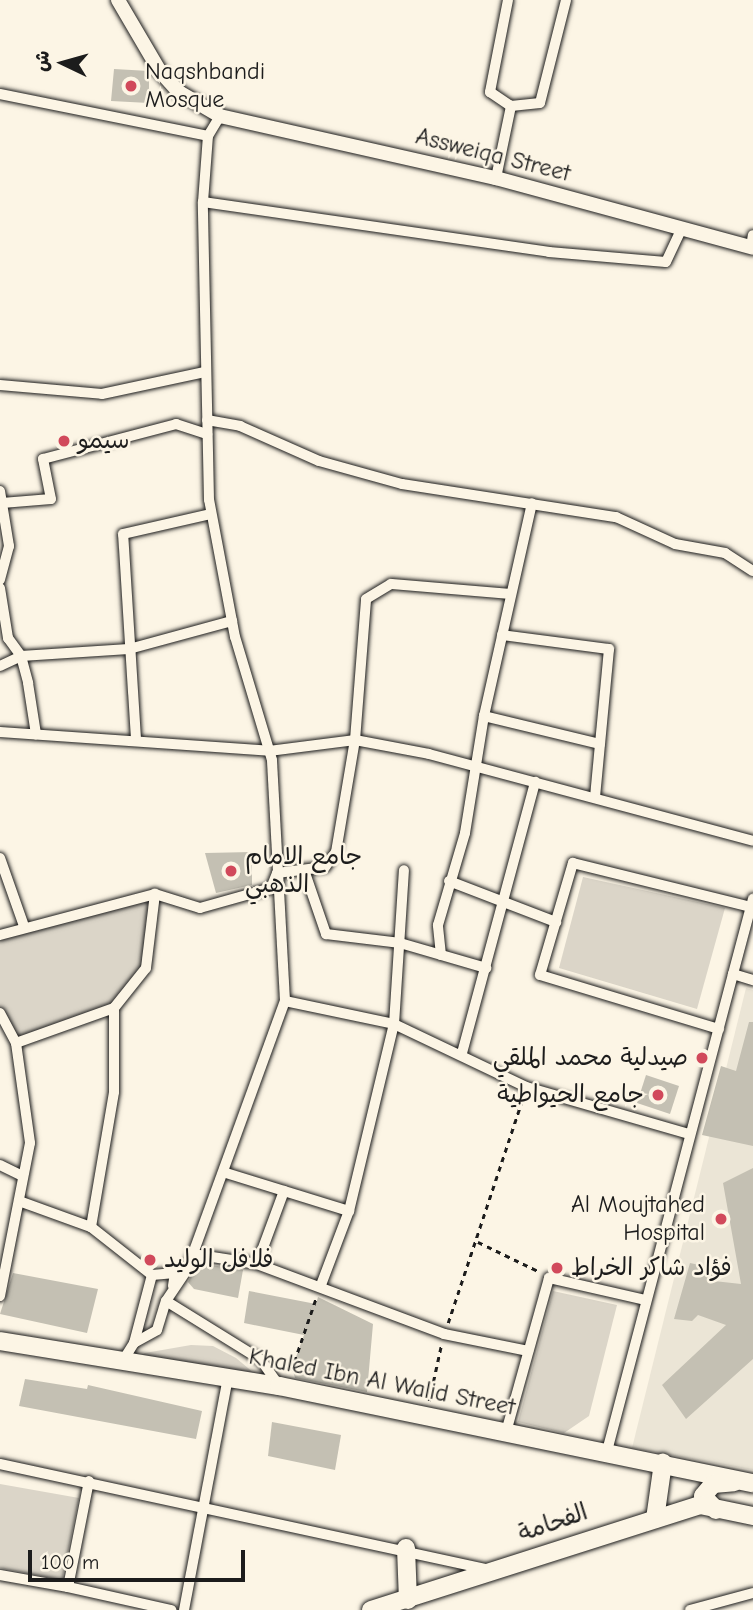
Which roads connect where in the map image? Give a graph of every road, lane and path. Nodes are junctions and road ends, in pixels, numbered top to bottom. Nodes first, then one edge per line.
1 (118, 0) edge
2 (508, 0) edge
3 (566, 0) edge
4 (0, 94) edge
5 (511, 106) junction
6 (220, 116) junction
7 (208, 136) junction
8 (496, 178) junction
9 (203, 202) junction
10 (682, 227) junction
11 (752, 243) edge
12 (205, 372) junction
13 (0, 385) edge
14 (206, 420) junction
15 (207, 434) junction
16 (1, 497) edge
17 (532, 503) junction
18 (211, 514) junction
19 (753, 571) edge
20 (0, 580) edge
21 (0, 588) edge
22 (509, 594) junction
23 (232, 621) junction
24 (502, 635) junction
25 (129, 649) junction
26 (21, 656) junction
27 (0, 666) edge
28 (484, 716) junction
29 (0, 732) edge
30 (36, 734) junction
31 (136, 739) junction
32 (355, 740) junction
33 (600, 744) junction
34 (269, 751) junction
35 (474, 771) junction
36 (535, 782) junction
37 (595, 797) junction
38 (753, 842) edge
39 (0, 858) edge
40 (304, 870) junction
41 (404, 870) dead end
42 (277, 873) junction
43 (449, 881) junction
44 (155, 894) junction
45 (752, 903) edge
46 (503, 906) junction
47 (556, 922) junction
48 (24, 926) junction
49 (0, 935) edge
50 (400, 943) junction
51 (441, 955) junction
52 (486, 968) junction
53 (733, 974) junction
54 (753, 979) edge
55 (285, 1000) junction
56 (114, 1008) junction
57 (0, 1013) edge
58 (394, 1024) junction
59 (719, 1029) junction
60 (16, 1043) junction
61 (462, 1053) junction
62 (526, 1087) junction
63 (689, 1134) junction
64 (0, 1165) edge
65 (226, 1173) junction
66 (23, 1176) junction
67 (284, 1191) junction
68 (19, 1201) junction
69 (349, 1211) junction
70 (91, 1227) junction
71 (478, 1242) junction
72 (193, 1254) junction
73 (257, 1264) junction
74 (152, 1275) junction
75 (549, 1278) junction
76 (321, 1285) junction
77 (173, 1289) junction
78 (0, 1296) edge
79 (646, 1300) junction
80 (166, 1301) junction
81 (444, 1334) junction
82 (0, 1341) edge
83 (135, 1343) junction
84 (528, 1351) junction
85 (124, 1359) junction
86 (228, 1377) junction
87 (284, 1387) junction
88 (425, 1418) junction
89 (506, 1432) junction
90 (607, 1451) junction
91 (663, 1463) junction
92 (0, 1464) edge
93 (89, 1481) junction
94 (749, 1481) edge
95 (204, 1504) junction
96 (710, 1507) junction
97 (753, 1516) edge
98 (655, 1520) junction
99 (753, 1525) edge
100 (406, 1548) junction
101 (492, 1570) junction
102 (0, 1575) edge
103 (68, 1587) junction
104 (753, 1593) edge
105 (408, 1600) junction
106 (171, 1610) edge
107 (184, 1610) edge
108 (371, 1610) edge
109 (690, 1610) edge

1 - 6 street, Assweiqa Street
2 - 5 street
3 - 5 street
4 - 7 street
5 - 8 street
6 - 7 street
6 - 8 street, Assweiqa Street
7 - 9 street
8 - 10 street, Assweiqa Street
9 - 10 street
9 - 12 street
10 - 11 street, Assweiqa Street
12 - 13 street
12 - 14 street
14 - 15 street
14 - 17 street
15 - 16 street
15 - 18 street
16 - 20 street
17 - 19 street
17 - 22 street
18 - 23 street
18 - 25 street
21 - 26 street
22 - 24 street
22 - 32 street
23 - 25 street
23 - 34 street
24 - 28 street
24 - 33 street
25 - 26 street
25 - 31 street
26 - 27 street
26 - 30 street
28 - 33 street
28 - 35 street
29 - 30 street
30 - 31 street
31 - 34 street
32 - 34 street
32 - 35 street
32 - 40 street
33 - 37 street
34 - 42 street
35 - 36 street
35 - 43 street
36 - 37 street
36 - 46 street
37 - 38 street
39 - 48 street
40 - 42 street
40 - 50 street
41 - 50 street
42 - 44 street
42 - 55 street
43 - 46 street
43 - 51 street
44 - 48 street
44 - 56 street
45 - 47 street
45 - 53 street
46 - 47 street
46 - 52 street
47 - 59 street
48 - 49 street
50 - 51 street
50 - 58 street
51 - 52 street
52 - 61 street
53 - 54 street
53 - 59 street
55 - 58 street
55 - 65 street
56 - 60 street
56 - 70 street
57 - 60 street
58 - 61 street
58 - 69 street
59 - 63 street
60 - 66 street
61 - 62 street
62 - 63 street
62 - 71 path
63 - 79 street
64 - 66 street
65 - 67 street
65 - 72 street
66 - 68 street
67 - 69 street
67 - 73 street
68 - 70 street
68 - 78 street
69 - 76 street
70 - 74 street
71 - 75 path
71 - 81 path
72 - 73 street
72 - 77 street
73 - 76 street
74 - 77 street
74 - 83 street
75 - 79 street
75 - 84 street
76 - 81 street
76 - 87 path
77 - 80 street
79 - 90 street
80 - 83 street
80 - 87 street
81 - 84 street
81 - 88 path
82 - 85 main road, Khaled Ibn Al Walid Street
83 - 85 street
84 - 89 street
85 - 86 main road, Khaled Ibn Al Walid Street
86 - 87 main road, Khaled Ibn Al Walid Street
86 - 95 street
87 - 88 main road, Khaled Ibn Al Walid Street
88 - 89 main road, Khaled Ibn Al Walid Street
89 - 90 main road, Khaled Ibn Al Walid Street
90 - 91 main road, Khaled Ibn Al Walid Street
91 - 94 main road, Khaled Ibn Al Walid Street
91 - 98 main road
92 - 93 street
93 - 95 street
93 - 103 street
94 - 96 main road
95 - 100 street
95 - 107 street
96 - 97 main road, الفحامة
96 - 98 main road, الفحامة
96 - 99 main road
98 - 101 main road, الفحامة
100 - 101 street
100 - 105 main road
101 - 105 main road, الفحامة
102 - 103 street
103 - 106 street
104 - 109 street
105 - 108 main road, الفحامة

